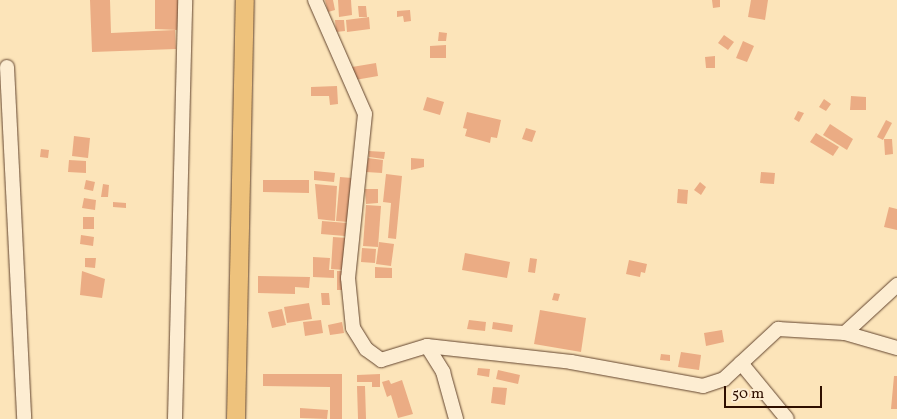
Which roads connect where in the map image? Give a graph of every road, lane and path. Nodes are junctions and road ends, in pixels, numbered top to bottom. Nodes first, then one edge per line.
1 (185, 0) edge
2 (245, 0) edge
3 (315, 0) edge
4 (7, 67) dead end
5 (897, 285) edge
6 (845, 332) junction
7 (427, 346) junction
8 (897, 348) edge
9 (740, 363) junction
10 (24, 419) edge
11 (175, 419) edge
12 (236, 419) edge
13 (456, 419) edge
14 (787, 419) edge

1 - 11 street
2 - 12 main road
3 - 7 street
4 - 10 street
5 - 6 street
6 - 8 street
6 - 9 street
7 - 9 street
7 - 13 street
9 - 14 street

